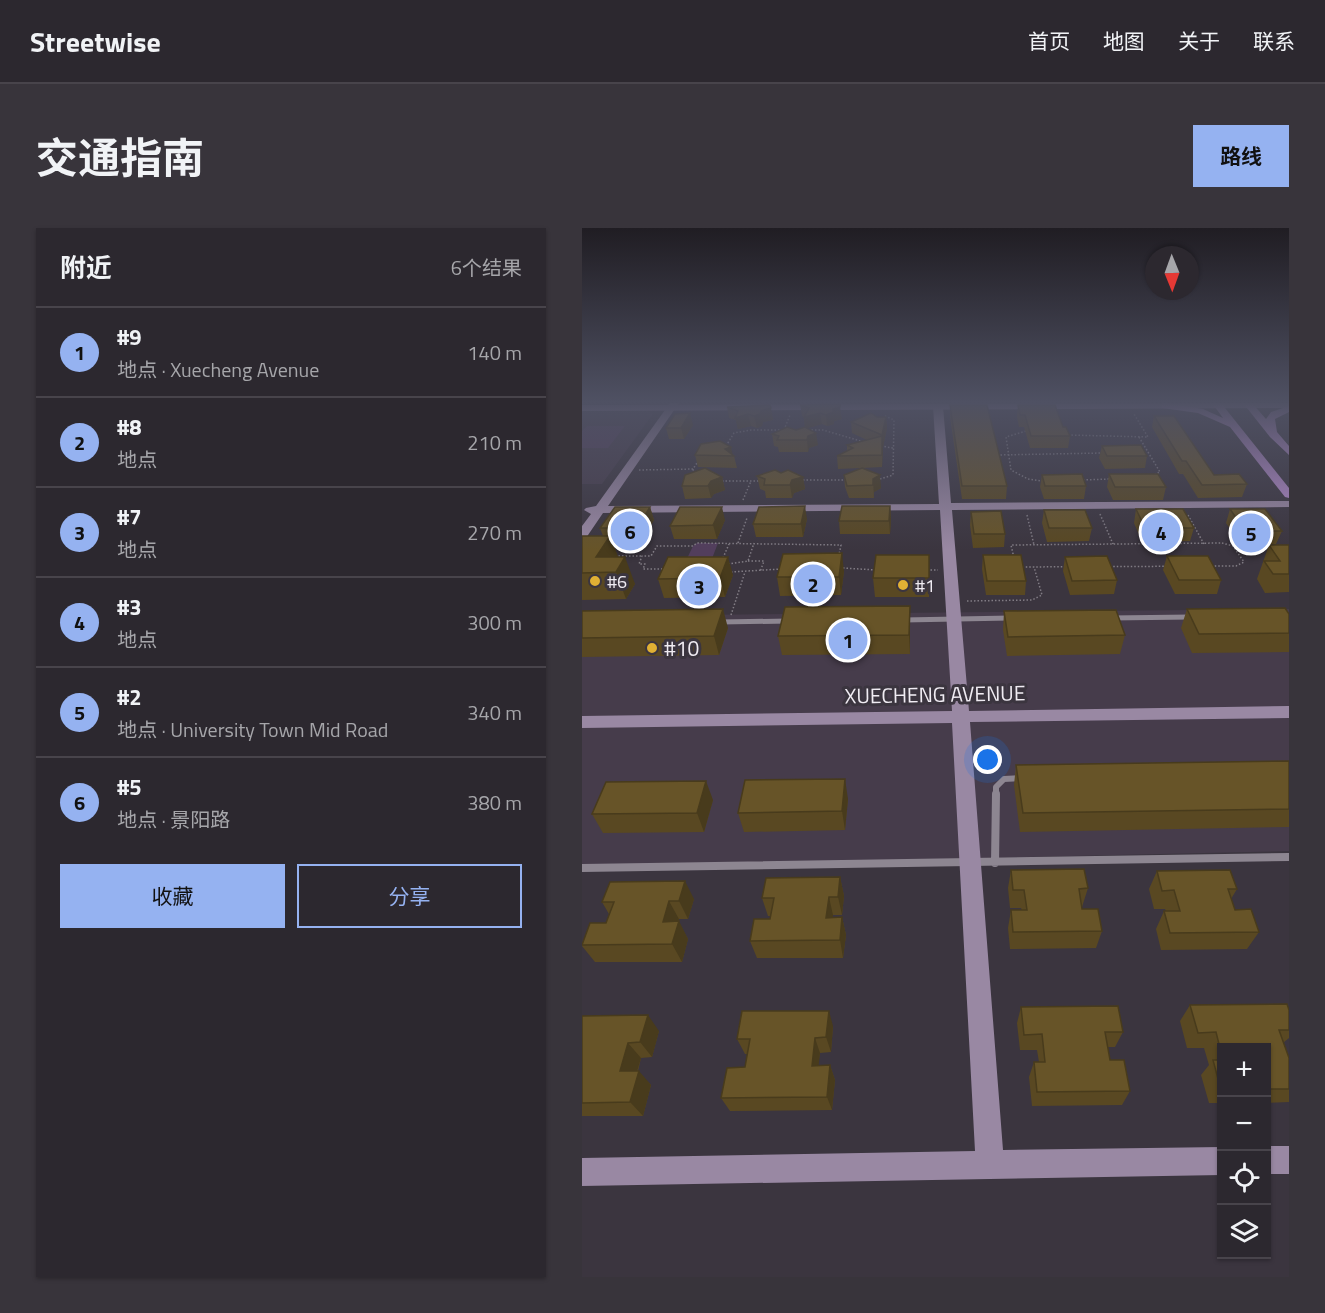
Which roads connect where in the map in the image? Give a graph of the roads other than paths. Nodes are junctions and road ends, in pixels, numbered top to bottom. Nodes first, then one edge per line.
1 (636, 452) edge
2 (639, 452) edge
3 (942, 452) edge
4 (1255, 452) edge
5 (1289, 495) edge
6 (1289, 504) edge
7 (946, 507) junction
8 (595, 509) junction
9 (582, 520) edge
10 (582, 535) edge
11 (953, 610) junction
12 (1193, 617) edge
13 (1014, 618) edge
14 (1098, 618) edge
15 (895, 620) edge
16 (800, 621) edge
17 (718, 622) edge
18 (1289, 702) edge
19 (582, 711) edge
20 (960, 711) junction
21 (1289, 712) edge
22 (582, 722) edge
23 (1027, 778) edge
24 (1289, 857) edge
25 (971, 862) junction
26 (995, 863) junction
27 (582, 868) edge
28 (1271, 1160) edge
29 (1289, 1160) edge
30 (1217, 1161) edge
31 (990, 1165) junction
32 (582, 1172) edge

1 - 8 street
2 - 8 street
3 - 7 street
4 - 5 highway
6 - 7 street
7 - 8 street
7 - 11 street
8 - 9 street
8 - 10 street
11 - 13 lane
11 - 15 lane
11 - 20 street
12 - 14 lane
16 - 17 lane
18 - 20 street, XUECHENG AVENUE
19 - 20 street, XUECHENG AVENUE
20 - 21 street, XUECHENG AVENUE
20 - 22 street, XUECHENG AVENUE
20 - 25 street
23 - 26 lane
24 - 26 lane
25 - 26 lane
25 - 27 lane
25 - 31 street
28 - 29 street
30 - 31 street
31 - 32 street

